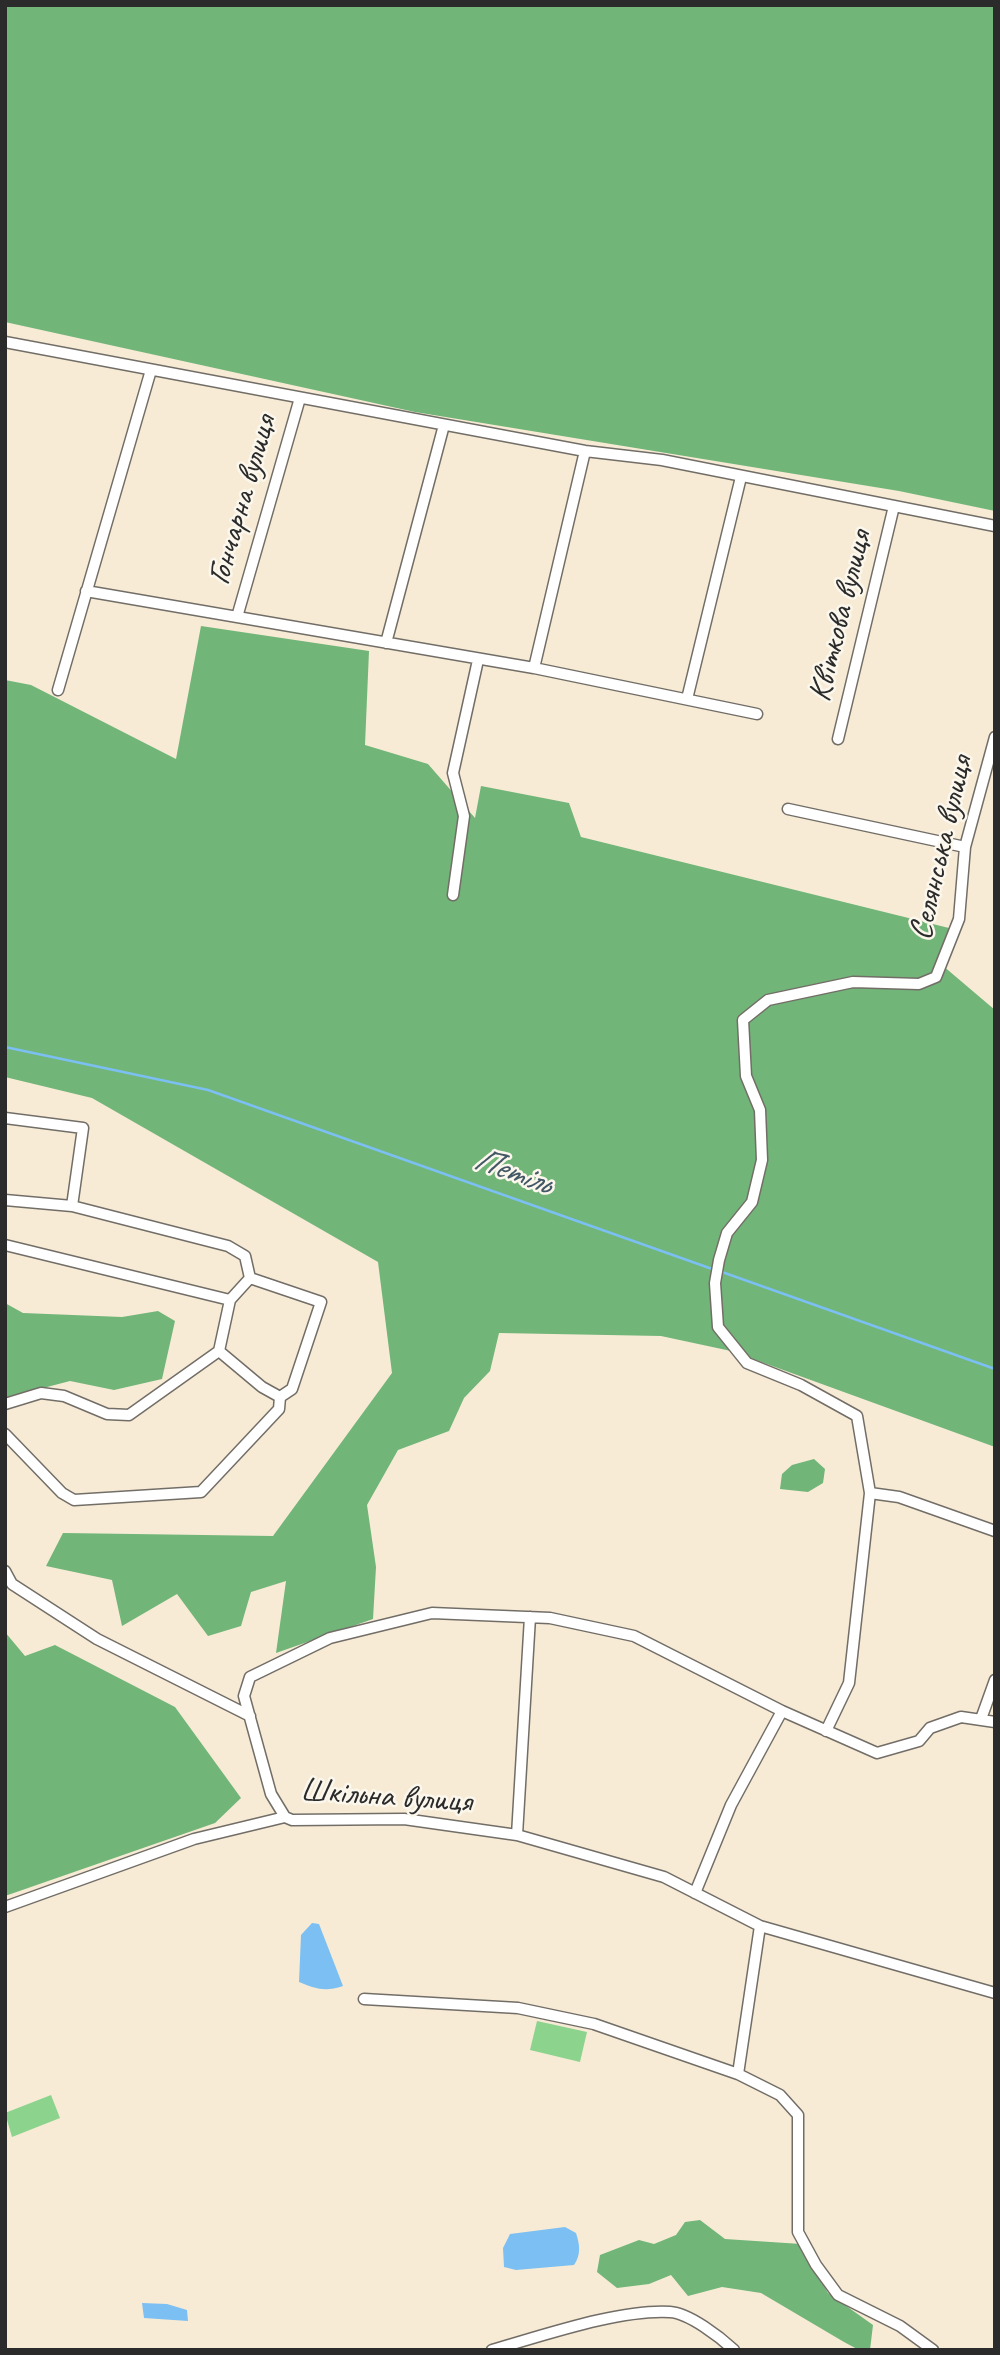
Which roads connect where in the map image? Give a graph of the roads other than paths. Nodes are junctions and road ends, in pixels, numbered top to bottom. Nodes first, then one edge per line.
1 (5, 342) edge
2 (151, 370) junction
3 (300, 398) junction
4 (444, 425) junction
5 (585, 451) junction
6 (741, 477) junction
7 (894, 506) junction
8 (995, 526) edge
9 (86, 591) junction
10 (236, 617) junction
11 (386, 643) junction
12 (478, 660) junction
13 (534, 668) junction
14 (58, 690) dead end
15 (687, 699) junction
16 (757, 714) dead end
17 (995, 737) edge
18 (838, 739) dead end
19 (788, 809) dead end
20 (965, 847) junction
21 (453, 895) dead end
22 (5, 1118) edge
23 (5, 1200) edge
24 (72, 1206) junction
25 (5, 1245) edge
26 (250, 1278) junction
27 (230, 1300) junction
28 (219, 1350) junction
29 (280, 1397) junction
30 (5, 1404) edge
31 (5, 1434) edge
32 (870, 1493) junction
33 (995, 1531) edge
34 (5, 1571) edge
35 (530, 1617) junction
36 (995, 1680) edge
37 (782, 1711) junction
38 (250, 1716) junction
39 (981, 1719) junction
40 (995, 1722) edge
41 (826, 1731) junction
42 (285, 1816) junction
43 (517, 1835) junction
44 (695, 1893) junction
45 (5, 1907) edge
46 (760, 1926) junction
47 (995, 1993) edge
48 (364, 1999) dead end
49 (738, 2074) junction
50 (492, 2350) edge
51 (734, 2350) edge
52 (933, 2350) edge

1 - 2 street
2 - 3 street
2 - 9 street
3 - 4 street
3 - 10 street, Гончарна вулиця
4 - 5 street
4 - 11 street
5 - 6 street
5 - 13 street
6 - 7 street
6 - 15 street
7 - 8 street
7 - 18 street, Квіткова вулиця
9 - 10 street
9 - 14 street
10 - 11 street
11 - 12 street
12 - 13 street
12 - 21 street
13 - 15 street
15 - 16 street
17 - 20 street, Селянська вулиця
19 - 20 street
20 - 32 street, Селянська вулиця
22 - 24 street
23 - 24 street
24 - 26 street
25 - 27 street
26 - 27 street
26 - 29 street
27 - 28 street
28 - 29 street
28 - 30 street
29 - 31 street
32 - 33 street
32 - 41 street
34 - 38 street
35 - 37 street
35 - 38 street
35 - 43 street
36 - 39 street
37 - 41 street
37 - 44 street
38 - 42 street
39 - 40 street
39 - 41 street
42 - 43 street, Шкільна вулиця
42 - 45 street, Шкільна вулиця
43 - 44 street, Шкільна вулиця
44 - 46 street, Шкільна вулиця
46 - 47 street, Шкільна вулиця
46 - 49 street
48 - 49 street
49 - 52 street
50 - 51 street

